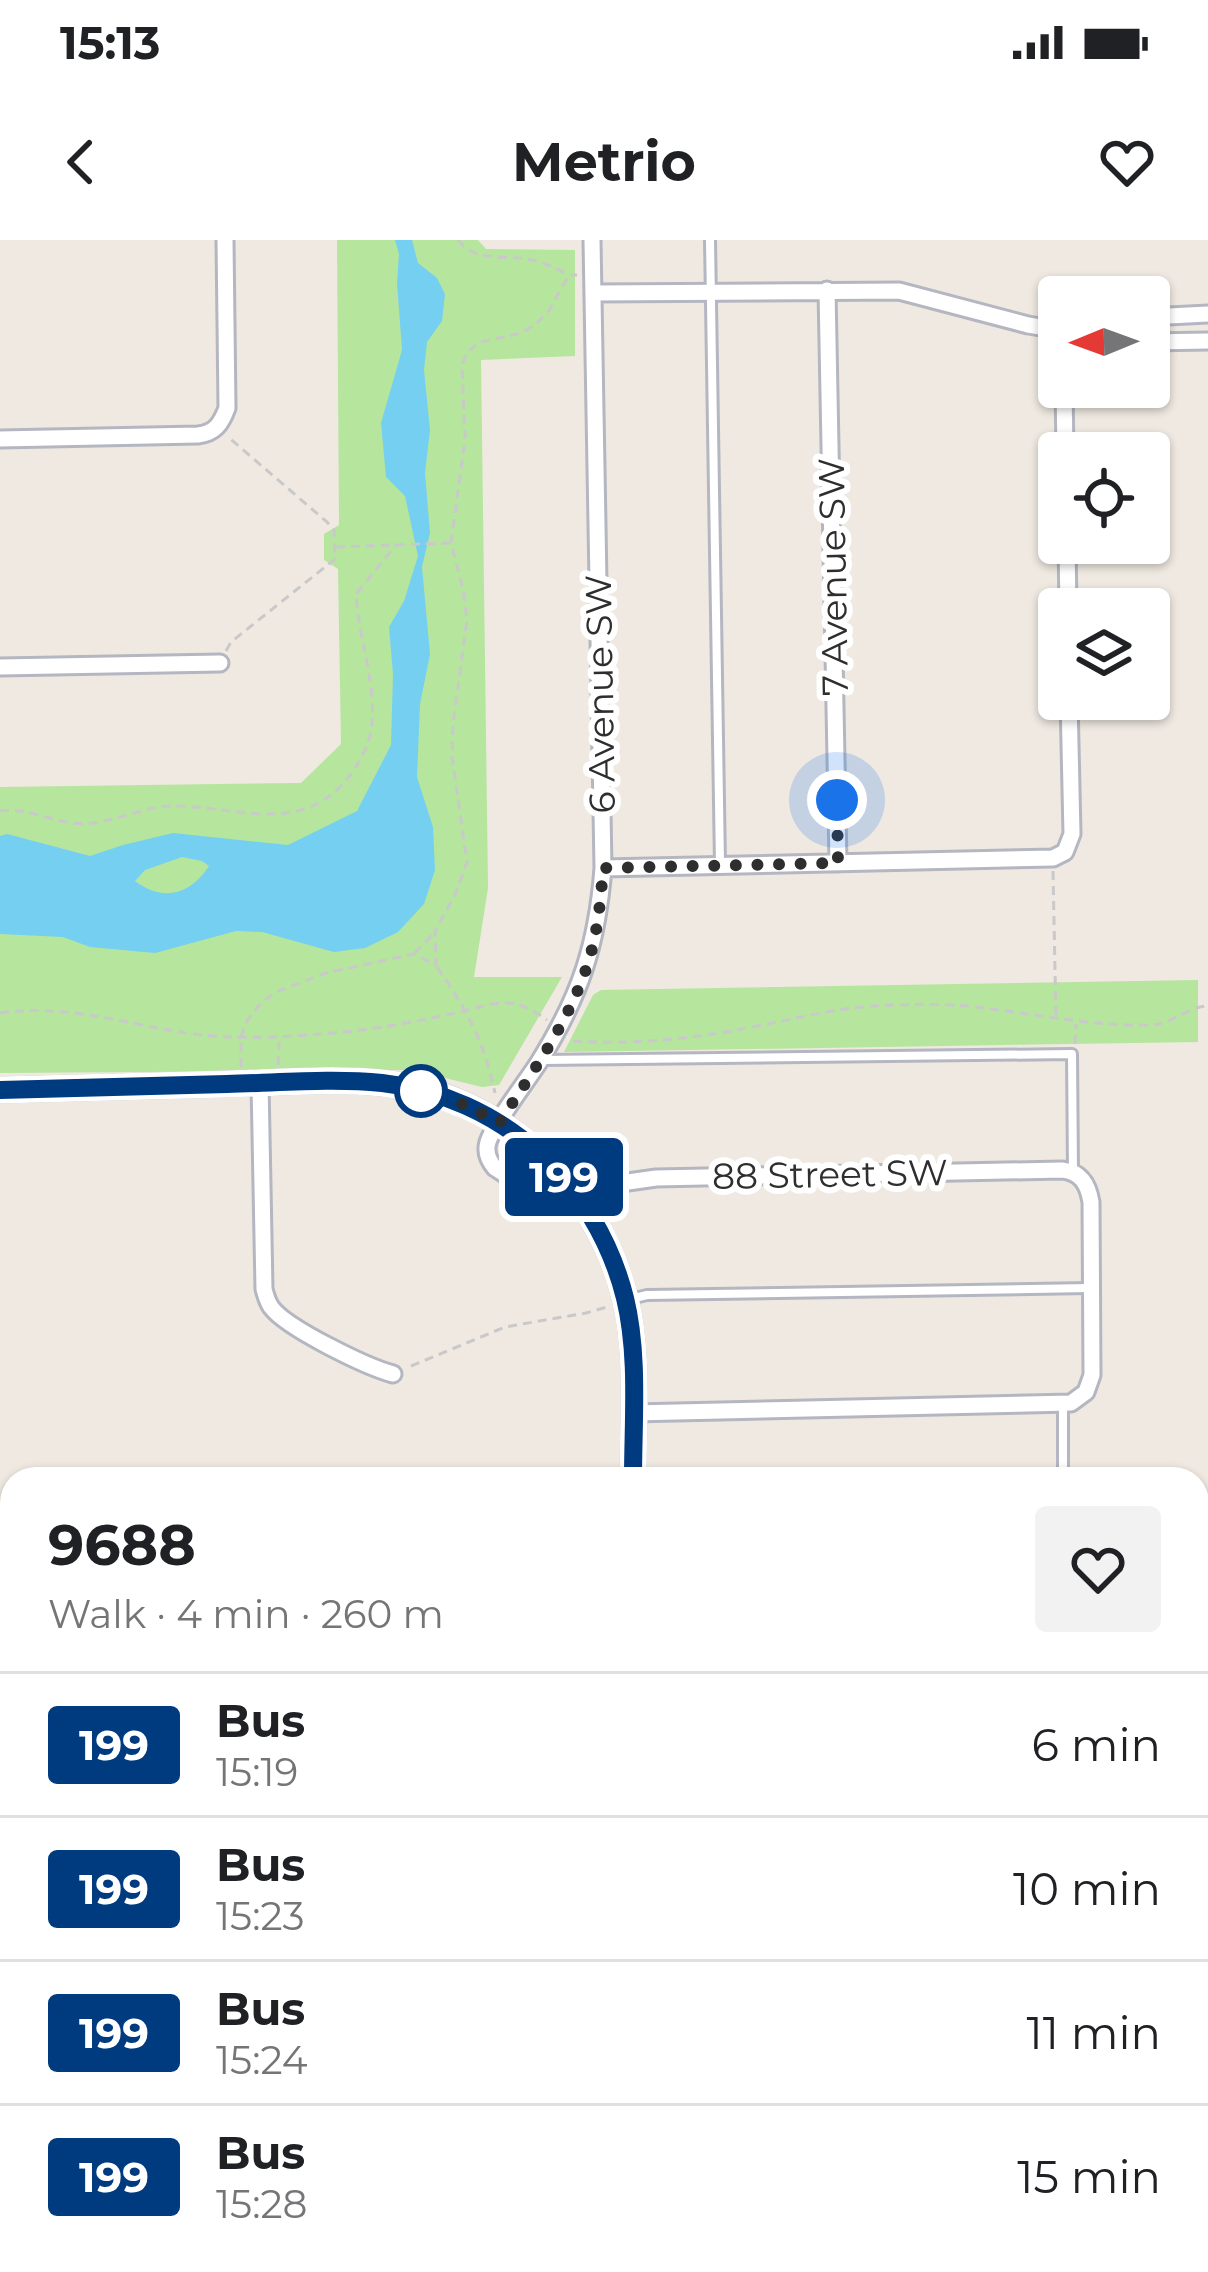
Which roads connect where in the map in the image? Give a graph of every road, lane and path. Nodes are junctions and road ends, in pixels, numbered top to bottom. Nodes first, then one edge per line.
1 (225, 240) edge
2 (458, 240) edge
3 (592, 240) edge
4 (710, 240) edge
5 (569, 275) junction
6 (579, 275) dead end
7 (827, 290) junction
8 (710, 291) junction
9 (593, 293) junction
10 (1208, 314) edge
11 (1170, 316) edge
12 (1038, 327) edge
13 (1208, 340) edge
14 (1170, 341) edge
15 (219, 426) junction
16 (0, 439) edge
17 (452, 543) junction
18 (399, 545) junction
19 (334, 547) junction
20 (220, 663) joint
21 (0, 667) edge
22 (1069, 720) edge
23 (0, 811) edge
24 (1059, 855) junction
25 (838, 863) junction
26 (720, 866) junction
27 (603, 868) junction
28 (435, 931) junction
29 (414, 954) junction
30 (436, 965) junction
31 (1208, 1006) edge
32 (467, 1011) junction
33 (1, 1012) edge
34 (1056, 1018) junction
35 (546, 1019) dead end
36 (1076, 1022) junction
37 (279, 1036) junction
38 (241, 1037) junction
39 (571, 1040) dead end
40 (1072, 1054) junction
41 (540, 1060) junction
42 (260, 1084) junction
43 (0, 1090) edge
44 (494, 1093) dead end
45 (500, 1122) junction
46 (1077, 1174) junction
47 (581, 1199) junction
48 (1092, 1288) junction
49 (626, 1300) junction
50 (393, 1374) joint
51 (1064, 1405) junction
52 (633, 1413) junction
53 (633, 1467) edge
54 (1063, 1467) edge

1 - 15 street
2 - 5 path
3 - 9 street, 6 Avenue SW
4 - 8 lane
5 - 6 path
5 - 17 path
7 - 8 street
7 - 12 street
7 - 25 street, 7 Avenue SW
8 - 9 street
8 - 26 lane
9 - 27 street, 6 Avenue SW
10 - 11 street
13 - 14 street
15 - 16 street
15 - 19 path
17 - 18 path
17 - 28 path
18 - 19 path
18 - 23 path
19 - 20 path
20 - 21 street
22 - 24 street
24 - 25 street
24 - 34 path
25 - 26 street
26 - 27 street
27 - 41 street, 6 Avenue SW
28 - 29 path
28 - 30 path
29 - 30 path
29 - 38 path
30 - 32 path
31 - 36 path
32 - 35 path
32 - 37 path
32 - 44 path
33 - 38 path
34 - 36 path
34 - 39 path
36 - 40 path
37 - 38 path
37 - 42 path
38 - 42 path
40 - 41 lane
40 - 46 lane
41 - 45 street, 6 Avenue SW
42 - 43 street
42 - 45 street
42 - 50 street
45 - 47 street
45 - 47 street
46 - 47 street, 88 Street SW
46 - 48 street
47 - 49 street
48 - 49 lane
48 - 51 street
49 - 50 path
49 - 52 street
51 - 52 street
51 - 54 lane
52 - 53 street

